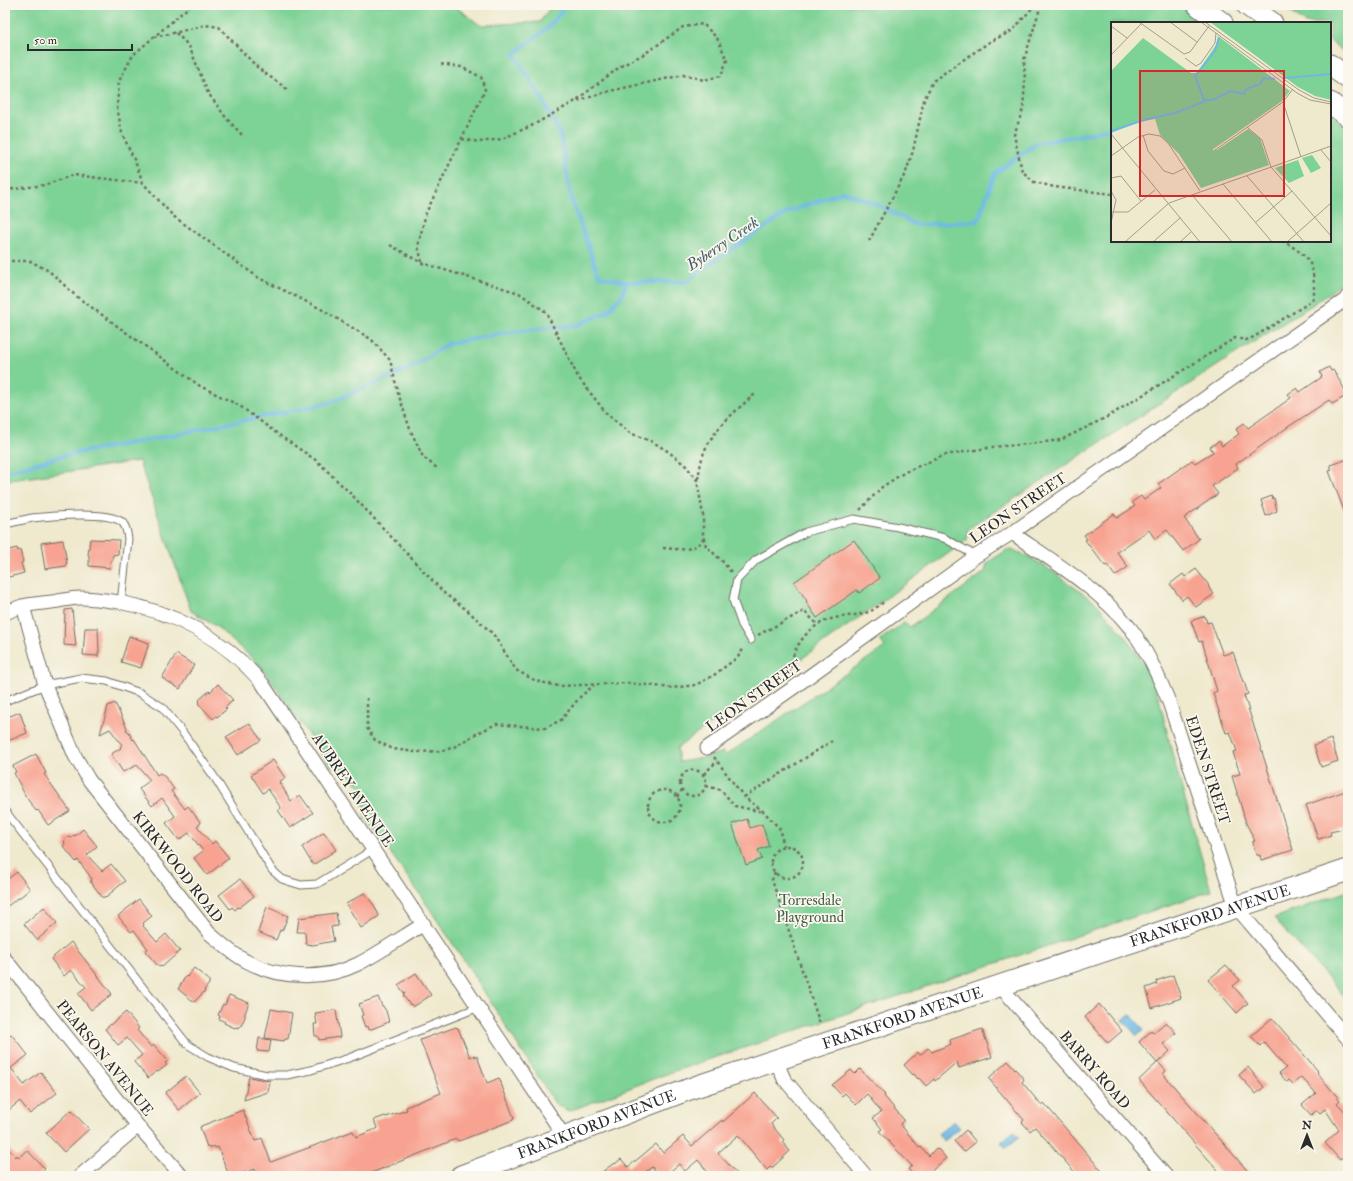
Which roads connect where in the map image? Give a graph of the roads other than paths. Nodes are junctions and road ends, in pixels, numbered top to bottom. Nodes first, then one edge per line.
1 (1198, 5) edge
2 (1247, 5) edge
3 (1221, 22) edge
4 (1271, 22) edge
5 (1331, 66) edge
6 (1348, 78) edge
7 (1331, 104) edge
8 (1348, 116) edge
9 (1347, 302) edge
10 (5, 524) edge
11 (1012, 533) junction
12 (976, 556) junction
13 (121, 603) junction
14 (22, 606) junction
15 (5, 613) edge
16 (751, 640) road end
17 (45, 685) junction
18 (5, 701) edge
19 (707, 748) road end
20 (5, 811) edge
21 (374, 849) junction
22 (1348, 870) edge
23 (1236, 907) junction
24 (424, 924) junction
25 (5, 959) edge
26 (1000, 986) junction
27 (478, 1007) junction
28 (1348, 1040) edge
29 (776, 1060) junction
30 (138, 1126) junction
31 (564, 1136) junction
32 (487, 1172) edge
33 (80, 1176) edge
34 (182, 1176) edge
35 (461, 1176) edge
36 (866, 1176) edge
37 (1166, 1176) edge

1 - 3 main road
2 - 4 main road
5 - 6 main road
7 - 8 main road
9 - 11 street, LEON STREET
10 - 13 lane
11 - 12 street, LEON STREET
11 - 23 street, EDEN STREET
12 - 16 lane
12 - 19 street, LEON STREET
13 - 14 street, AUBREY AVENUE
13 - 21 street, AUBREY AVENUE
14 - 15 street, AUBREY AVENUE
14 - 17 street, KIRKWOOD ROAD
17 - 18 lane
17 - 21 lane
17 - 24 street, KIRKWOOD ROAD
20 - 27 lane
21 - 24 street, AUBREY AVENUE
22 - 23 main road, FRANKFORD AVENUE
23 - 26 main road, FRANKFORD AVENUE
23 - 28 street, EDEN STREET
24 - 27 street, AUBREY AVENUE
25 - 30 street, PEARSON AVENUE
26 - 29 main road, FRANKFORD AVENUE
26 - 37 street, BARRY ROAD
27 - 31 street, AUBREY AVENUE
29 - 31 main road, FRANKFORD AVENUE
29 - 36 street
30 - 33 street
30 - 34 street, PEARSON AVENUE
31 - 32 main road, FRANKFORD AVENUE
32 - 35 main road, FRANKFORD AVENUE

